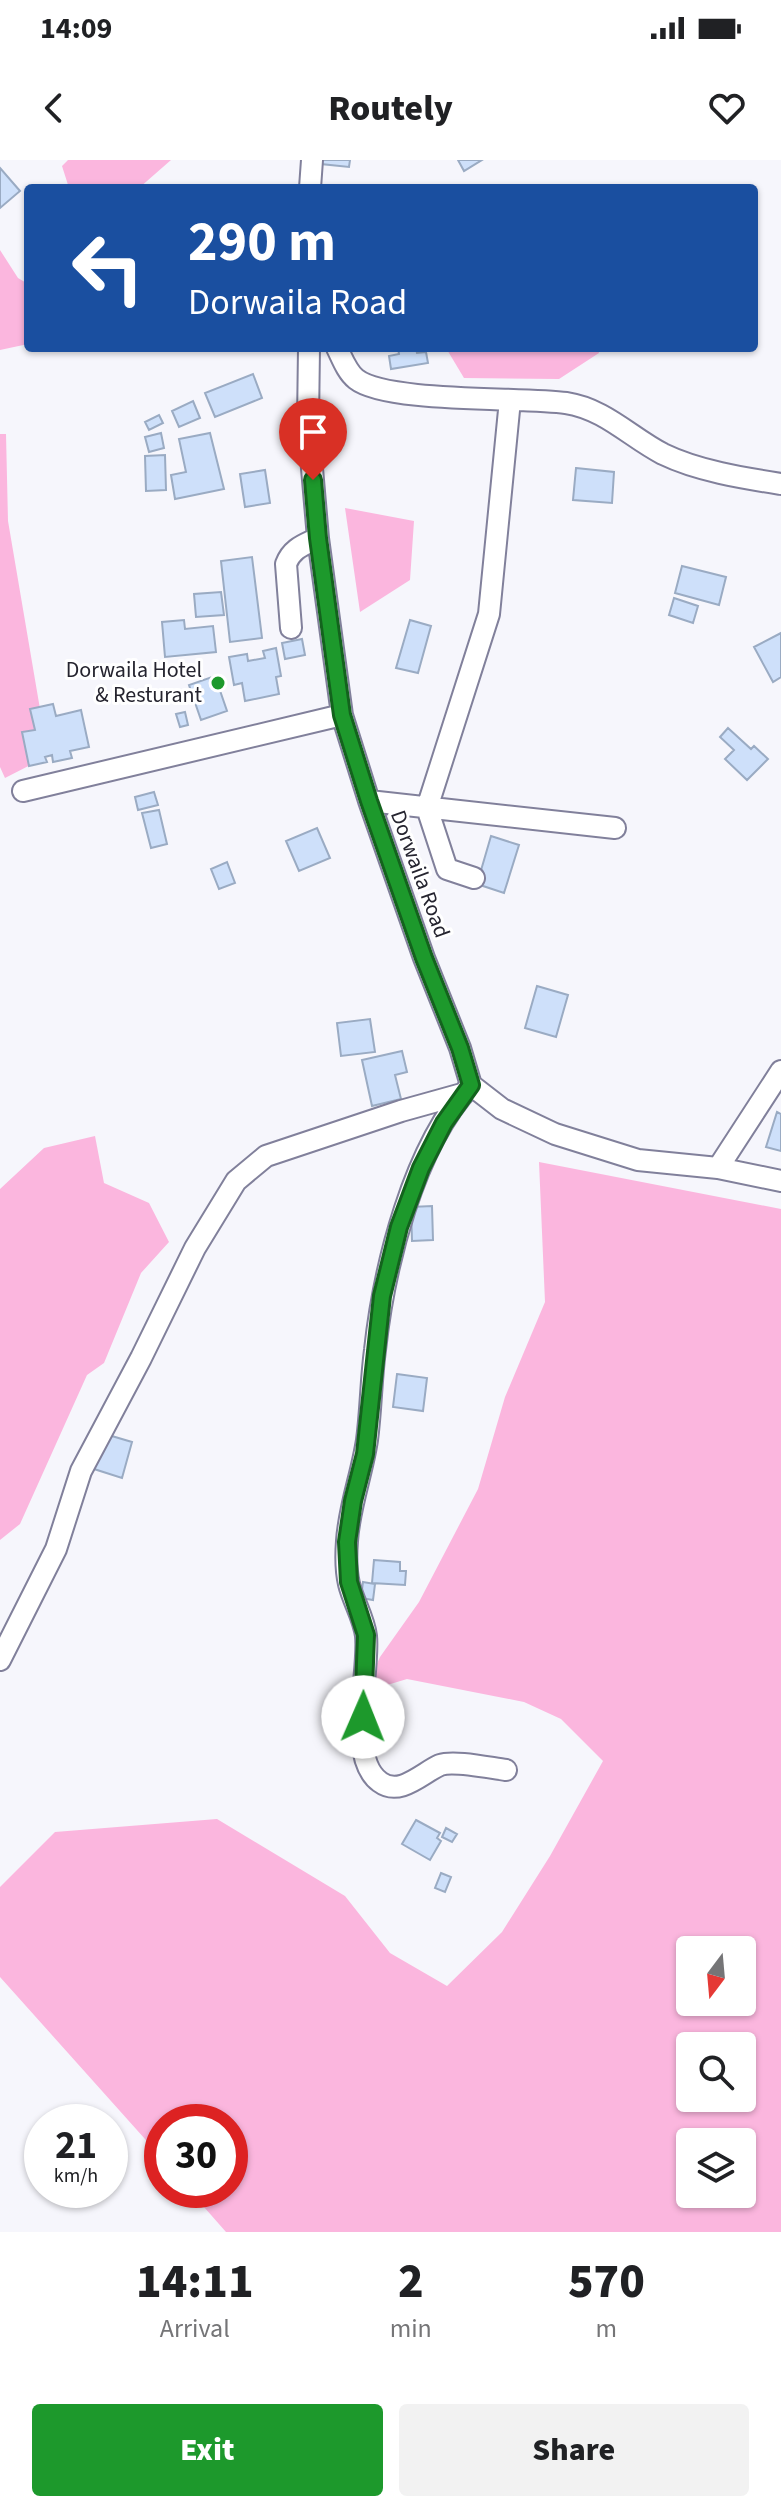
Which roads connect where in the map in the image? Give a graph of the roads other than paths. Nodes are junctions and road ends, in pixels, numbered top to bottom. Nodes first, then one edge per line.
1 (312, 160) edge
2 (310, 184) edge
3 (309, 352) edge
4 (339, 352) edge
5 (510, 400) junction
6 (781, 484) edge
7 (318, 538) junction
8 (291, 628) dead end
9 (342, 715) junction
10 (23, 791) dead end
11 (369, 801) junction
12 (427, 808) junction
13 (615, 828) dead end
14 (474, 878) dead end
15 (781, 1071) edge
16 (467, 1089) junction
17 (718, 1168) junction
18 (781, 1181) edge
19 (0, 1660) edge
20 (506, 1770) dead end

1 - 2 street
3 - 7 street, Dorwaila Road
4 - 5 street
5 - 6 street
5 - 12 street
7 - 8 street
7 - 9 street, Dorwaila Road
9 - 10 street
9 - 11 street, Dorwaila Road
11 - 12 street
11 - 16 street, Dorwaila Road
12 - 13 street
12 - 14 street
15 - 17 street
16 - 17 street
16 - 19 street
16 - 20 street
17 - 18 street

